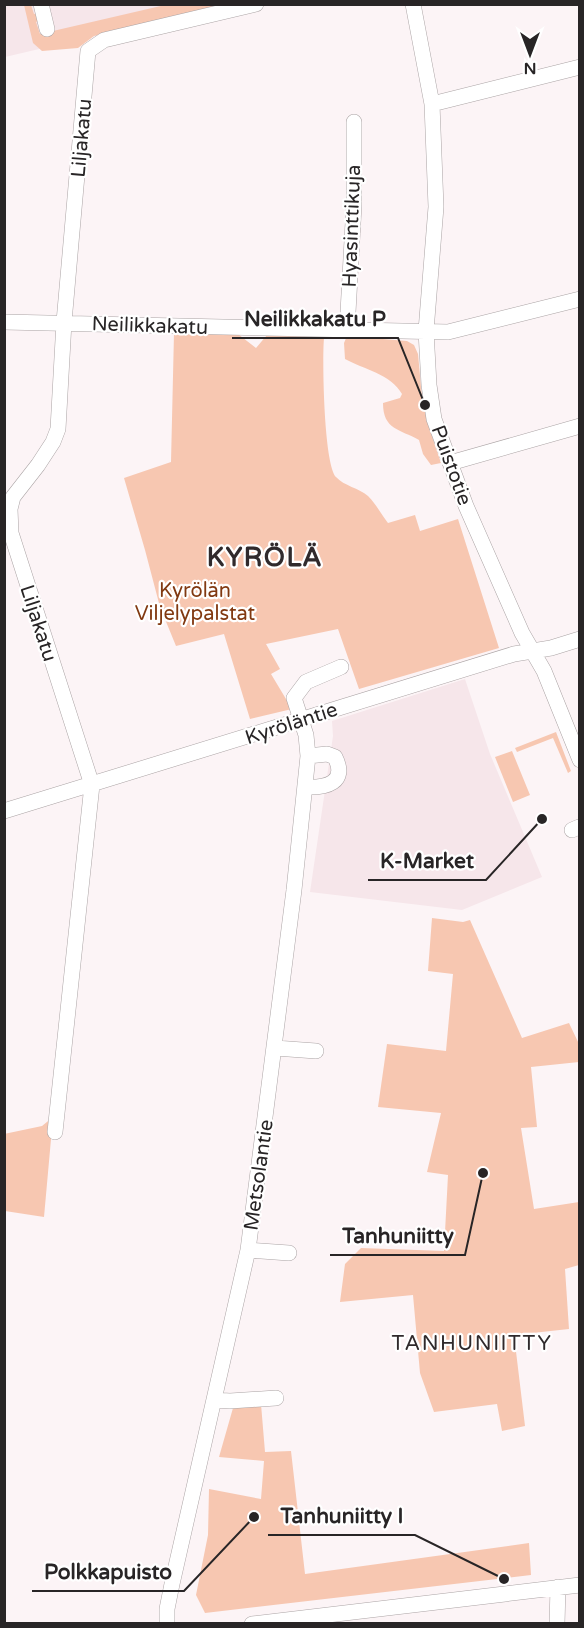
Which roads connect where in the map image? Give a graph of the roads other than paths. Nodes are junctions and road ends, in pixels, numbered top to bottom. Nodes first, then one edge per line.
1 (42, 4) edge
2 (256, 4) edge
3 (413, 4) edge
4 (47, 29) dead end
5 (579, 67) edge
6 (432, 104) junction
7 (354, 122) dead end
8 (579, 299) edge
9 (4, 322) edge
10 (64, 322) junction
11 (347, 330) junction
12 (426, 331) junction
13 (579, 426) edge
14 (450, 463) junction
15 (8, 509) edge
16 (579, 639) edge
17 (533, 651) junction
18 (341, 667) dead end
19 (300, 721) junction
20 (308, 756) junction
21 (579, 760) edge
22 (92, 785) junction
23 (305, 787) junction
24 (4, 812) edge
25 (275, 1048) junction
26 (316, 1051) dead end
27 (55, 1132) dead end
28 (248, 1250) junction
29 (289, 1253) dead end
30 (276, 1398) dead end
31 (214, 1400) junction
32 (579, 1585) edge
33 (558, 1587) junction
34 (330, 1618) edge
35 (167, 1623) edge
36 (252, 1623) edge
37 (557, 1623) edge

1 - 4 street
2 - 10 street, Liljakatu
3 - 6 street, Puistotie
5 - 6 street
6 - 12 street, Puistotie
7 - 11 street, Hyasinttikuja
8 - 12 street, Neilikkakatu
9 - 10 street, Neilikkakatu
10 - 11 street, Neilikkakatu
10 - 15 street, Liljakatu
11 - 12 street, Neilikkakatu
12 - 14 street, Puistotie
13 - 14 street
14 - 17 street, Puistotie
15 - 22 street, Liljakatu
16 - 17 street, Kyröläntie
17 - 19 street, Kyröläntie
17 - 21 street, Puistotie
18 - 19 street, Metsolantie
19 - 20 street, Metsolantie
19 - 22 street, Kyröläntie
20 - 23 street, Metsolantie
20 - 23 street
22 - 24 street, Kyröläntie
22 - 27 street, Liljakatu
23 - 25 street, Metsolantie
25 - 26 street
25 - 28 street, Metsolantie
28 - 29 street
28 - 31 street, Metsolantie
30 - 31 street
31 - 35 street, Metsolantie
32 - 33 street
33 - 34 street
33 - 37 street
34 - 36 street

